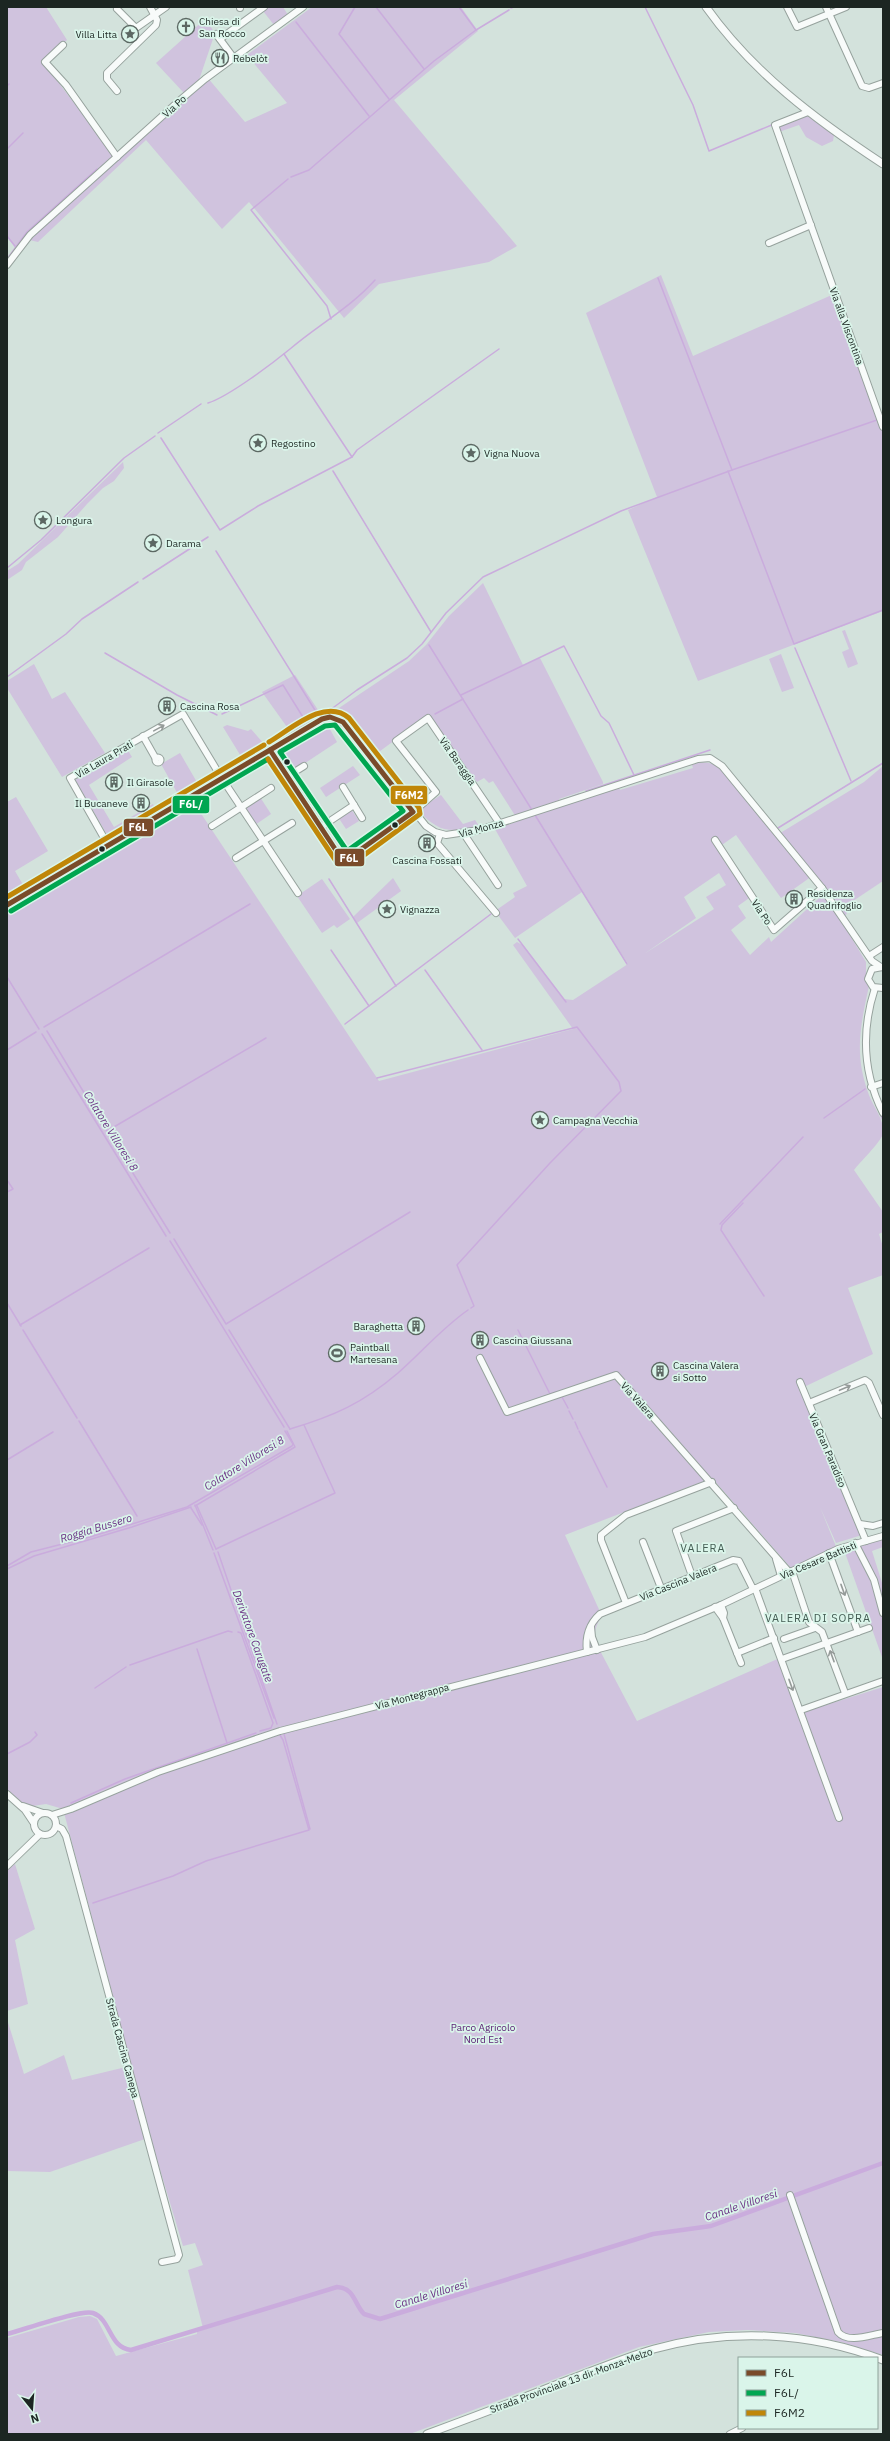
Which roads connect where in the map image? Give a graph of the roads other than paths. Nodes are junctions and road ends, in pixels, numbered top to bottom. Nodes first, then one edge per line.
1 (146, 7) edge
2 (150, 7) edge
3 (166, 7) edge
4 (264, 7) edge
5 (303, 7) edge
6 (706, 7) edge
7 (787, 7) edge
8 (826, 7) edge
9 (846, 7) edge
10 (117, 9) dead end
11 (829, 15) junction
12 (155, 16) junction
13 (63, 45) dead end
14 (233, 58) junction
15 (883, 82) edge
16 (117, 91) dead end
17 (808, 112) junction
18 (117, 156) junction
19 (883, 164) edge
20 (810, 225) junction
21 (769, 243) dead end
22 (7, 265) edge
23 (883, 427) edge
24 (143, 736) junction
25 (270, 749) junction
26 (156, 759) dead end
27 (304, 766) dead end
28 (288, 776) junction
29 (221, 777) junction
30 (343, 787) dead end
31 (271, 788) dead end
32 (354, 805) junction
33 (241, 807) junction
34 (413, 812) junction
35 (362, 818) dead end
36 (292, 823) dead end
37 (500, 824) junction
38 (212, 826) dead end
39 (321, 827) junction
40 (440, 834) junction
41 (464, 834) junction
42 (263, 840) junction
43 (715, 840) dead end
44 (108, 845) junction
45 (236, 858) dead end
46 (498, 885) dead end
47 (822, 888) junction
48 (298, 893) dead end
49 (7, 905) edge
50 (496, 913) dead end
51 (883, 947) edge
52 (869, 956) junction
53 (882, 968) edge
54 (870, 972) junction
55 (875, 988) junction
56 (883, 988) edge
57 (883, 1083) edge
58 (871, 1087) junction
59 (883, 1113) edge
60 (480, 1358) dead end
61 (800, 1382) dead end
62 (809, 1403) junction
63 (883, 1415) edge
64 (712, 1482) junction
65 (734, 1508) junction
66 (883, 1523) edge
67 (860, 1524) junction
68 (883, 1536) edge
69 (866, 1541) junction
70 (643, 1542) dead end
71 (855, 1544) junction
72 (829, 1553) junction
73 (776, 1558) junction
74 (791, 1572) junction
75 (692, 1576) junction
76 (781, 1576) junction
77 (662, 1588) junction
78 (754, 1588) junction
79 (626, 1603) junction
80 (718, 1606) junction
81 (883, 1613) edge
82 (592, 1624) junction
83 (815, 1628) junction
84 (869, 1628) dead end
85 (858, 1632) junction
86 (774, 1638) junction
87 (784, 1639) dead end
88 (827, 1643) junction
89 (597, 1650) junction
90 (587, 1652) junction
91 (737, 1653) junction
92 (782, 1659) junction
93 (741, 1663) dead end
94 (883, 1681) edge
95 (845, 1693) junction
96 (801, 1710) junction
97 (7, 1794) edge
98 (18, 1804) junction
99 (71, 1809) junction
100 (43, 1812) junction
101 (52, 1815) junction
102 (840, 1818) dead end
103 (56, 1824) junction
104 (34, 1825) junction
105 (40, 1834) junction
106 (27, 1846) junction
107 (7, 1866) edge
108 (791, 2198) dead end
109 (162, 2262) dead end
110 (883, 2333) edge
111 (873, 2357) edge
112 (740, 2429) edge
113 (427, 2434) edge
114 (730, 2434) edge

1 - 12 street
2 - 12 street
3 - 12 street
4 - 14 street
5 - 14 street, Via Po
6 - 17 main road
7 - 11 street
8 - 11 street
9 - 11 street
10 - 12 street
11 - 15 street
12 - 16 street
13 - 18 street
14 - 18 street, Via Po
17 - 19 main road
17 - 20 street, Via alla Viscontina
18 - 22 street, Via Po
20 - 21 street
20 - 23 street, Via alla Viscontina
24 - 26 street, Via Laura Prati
24 -> 29 street, Via Laura Prati
24 - 44 street, Via Laura Prati
25 - 28 street
25 - 29 street
25 - 34 street
27 - 28 street
28 - 39 street
29 - 33 street
29 - 44 street
30 - 32 street
31 - 33 street
32 - 35 street
32 - 39 street
33 - 38 street
33 - 42 street
34 - 37 street, Via Baraggia
34 - 39 street
34 - 40 street
36 - 42 street
37 - 41 street, Via Monza
37 - 47 street, Via Monza
40 - 41 street, Via Monza
40 - 50 street
41 - 46 street
42 - 45 street
42 - 48 street
43 - 47 street, Via Po
44 - 49 street
47 - 52 street
51 - 52 street
52 - 53 street
52 - 54 street
53 - 54 street
54 - 55 street
55 - 56 street
55 - 58 street
57 - 58 street
58 - 59 street
60 - 64 street, Via Valera
61 - 62 street
62 -> 63 street, Via Gran Paradiso
62 - 67 street, Via Gran Paradiso
64 - 65 street, Via Valera
64 - 79 street
65 - 73 street, Via Valera
65 - 75 street
66 - 67 street
67 - 69 street, Via Gran Paradiso
68 - 69 street, Via Cesare Battisti
69 - 71 street, Via Cesare Battisti
70 - 77 street
71 - 72 street, Via Cesare Battisti
71 - 81 street
72 - 74 street, Via Cesare Battisti
72 -> 85 street
73 - 74 street, Via Valera
73 - 76 street, Via Valera
74 - 76 street, Via Cesare Battisti
74 - 83 street
75 - 77 street, Via Cascina Valera
75 - 78 street, Via Cascina Valera
76 - 78 street, Via Cesare Battisti
77 - 79 street, Via Cascina Valera
78 - 80 street, Via Montegrappa
78 - 86 street
79 - 82 street, Via Cascina Valera
80 - 89 street, Via Montegrappa
80 - 91 street
82 - 89 street
82 - 90 street
83 - 87 street
83 - 88 street
84 - 85 street
85 - 88 street
86 - 91 street
86 - 92 street
88 - 92 street
95 -> 88 street
89 - 90 street, Via Montegrappa
90 - 99 street, Via Montegrappa
91 - 93 street
92 -> 96 street
94 - 95 street
95 - 96 street
96 - 102 street
97 - 98 street
98 - 100 street
98 - 104 street
99 - 101 street, Via Montegrappa
99 - 103 street, Via Montegrappa
100 - 101 street
100 - 104 street
101 - 103 street
103 - 105 street
103 - 109 street, Strada Cascina Canepa
104 - 105 street
104 - 106 street
105 - 106 street
106 - 107 street
108 - 110 street
111 - 113 main road, Strada Provinciale 13 dir Monza-Melzo
112 - 114 street

